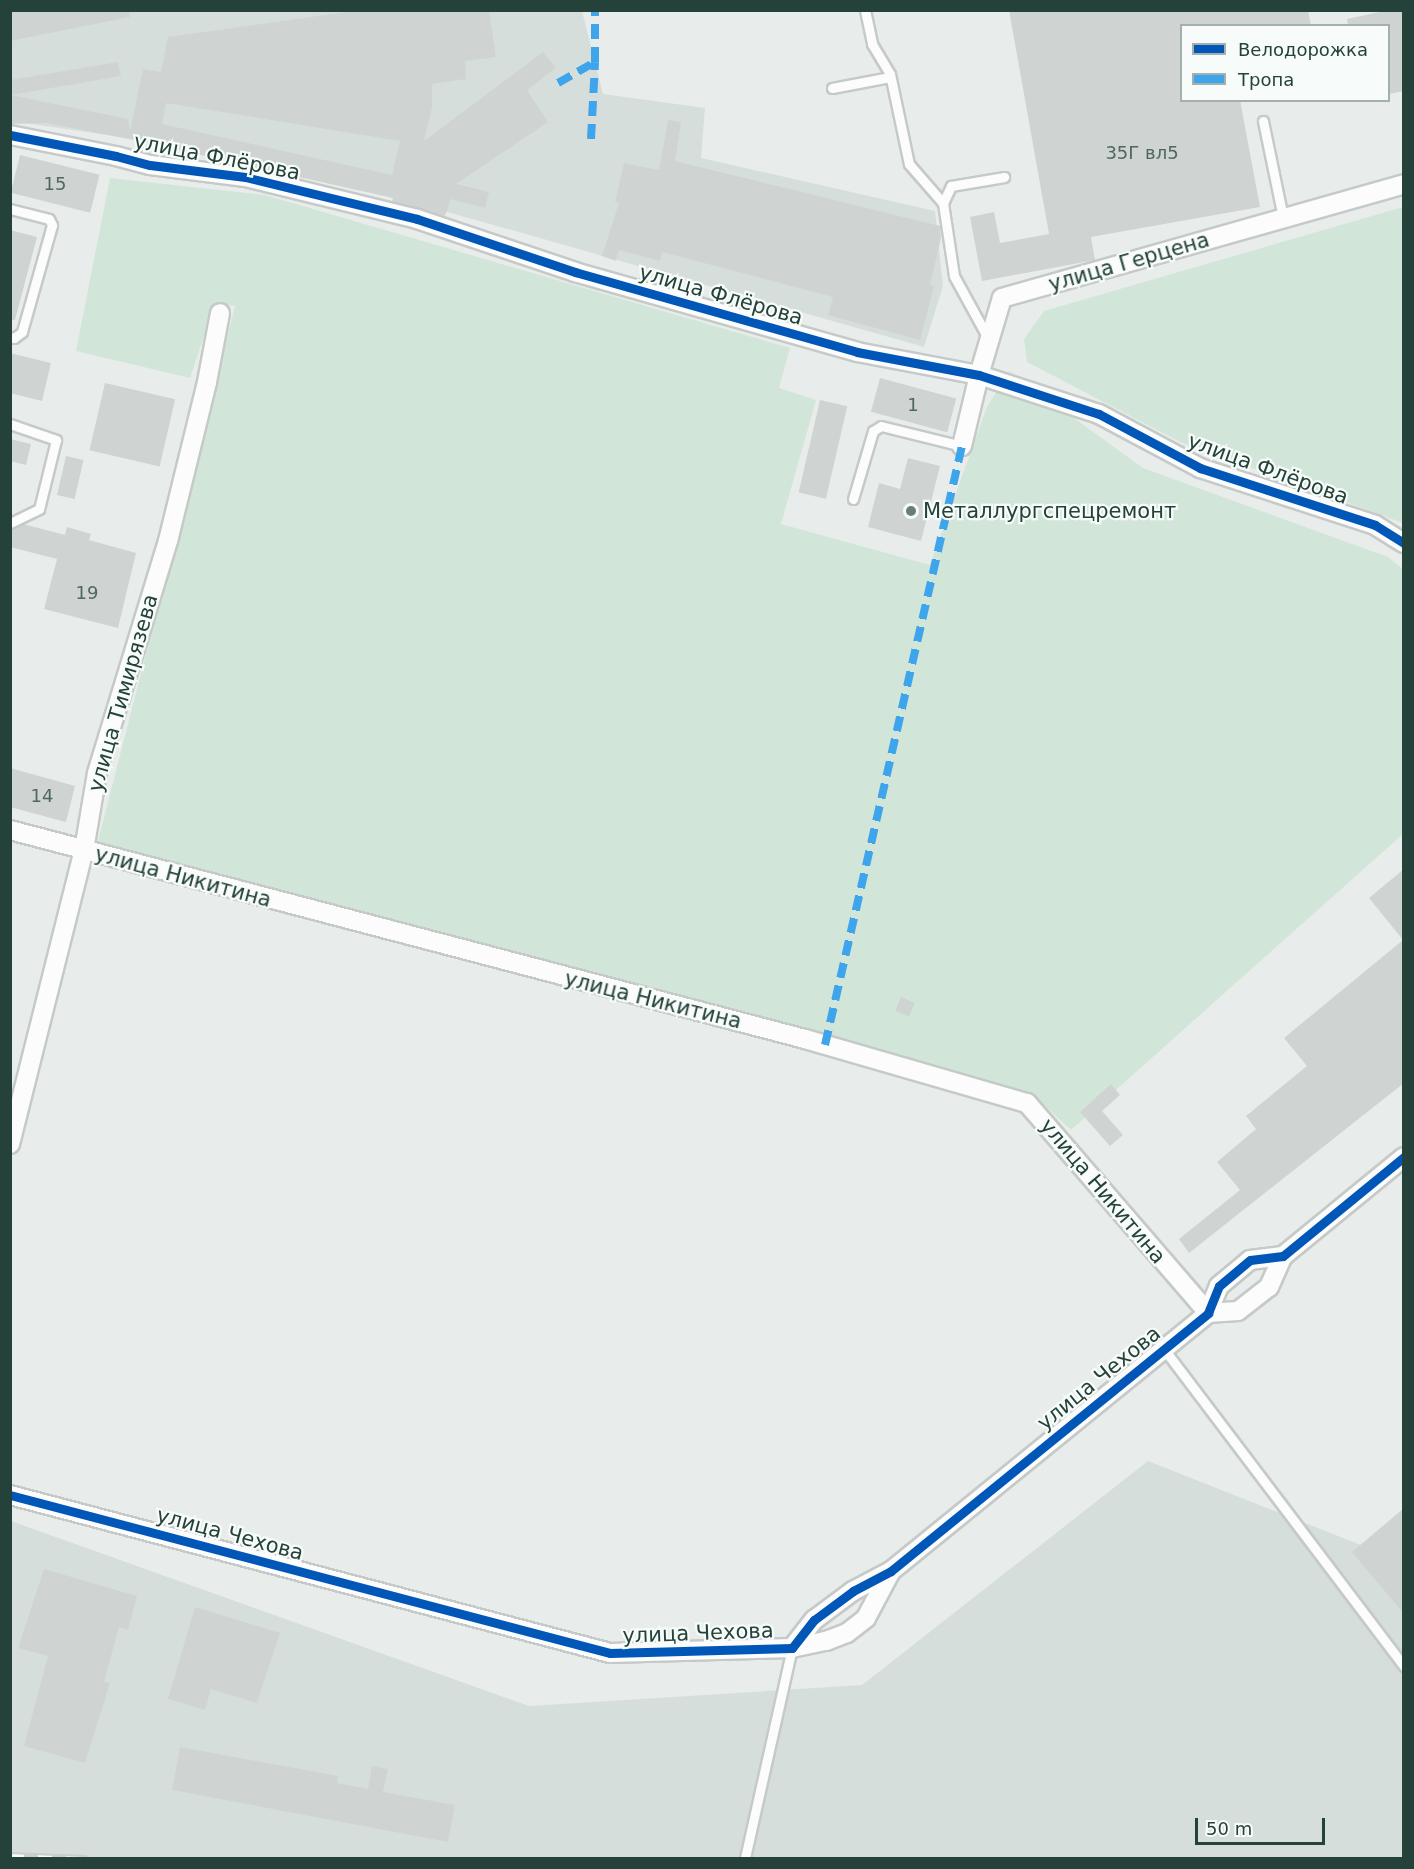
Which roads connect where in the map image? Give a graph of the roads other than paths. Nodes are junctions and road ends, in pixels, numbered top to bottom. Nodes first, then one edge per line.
1 (865, 10) edge
2 (890, 77) junction
3 (832, 87) dead end
4 (1263, 121) dead end
5 (10, 135) edge
6 (1004, 177) dead end
7 (1404, 184) edge
8 (943, 203) junction
9 (10, 209) edge
10 (1283, 218) junction
11 (220, 313) dead end
12 (10, 337) edge
13 (989, 340) junction
14 (979, 375) junction
15 (10, 424) edge
16 (962, 446) joint
17 (853, 499) dead end
18 (10, 523) edge
19 (1404, 543) edge
20 (10, 830) edge
21 (84, 850) junction
22 (10, 1144) edge
23 (1404, 1157) edge
24 (1283, 1256) junction
25 (1208, 1313) junction
26 (1164, 1349) junction
27 (10, 1495) edge
28 (891, 1571) junction
29 (792, 1648) junction
30 (1404, 1666) edge
31 (745, 1858) edge

1 - 2 lane
2 - 3 lane
2 - 8 lane
4 - 10 lane
5 - 14 street, улица Флёрова
6 - 8 lane
7 - 10 street, улица Герцена
8 - 13 lane
9 - 12 lane
10 - 13 street, улица Герцена
11 - 21 street, улица Тимирязева
13 - 14 street, улица Герцена
14 - 16 street, улица Герцена
14 - 19 street, улица Флёрова
15 - 18 lane
16 - 17 lane
20 - 21 street, улица Никитина
21 - 22 street, улица Тимирязева
21 - 25 street, улица Никитина
23 - 24 street
24 - 25 street, улица Чехова
24 - 25 street
25 - 26 street, улица Чехова
26 - 28 street, улица Чехова
26 - 30 lane
27 - 29 street, улица Чехова
28 - 29 street, улица Чехова
28 - 29 street
29 - 31 lane

